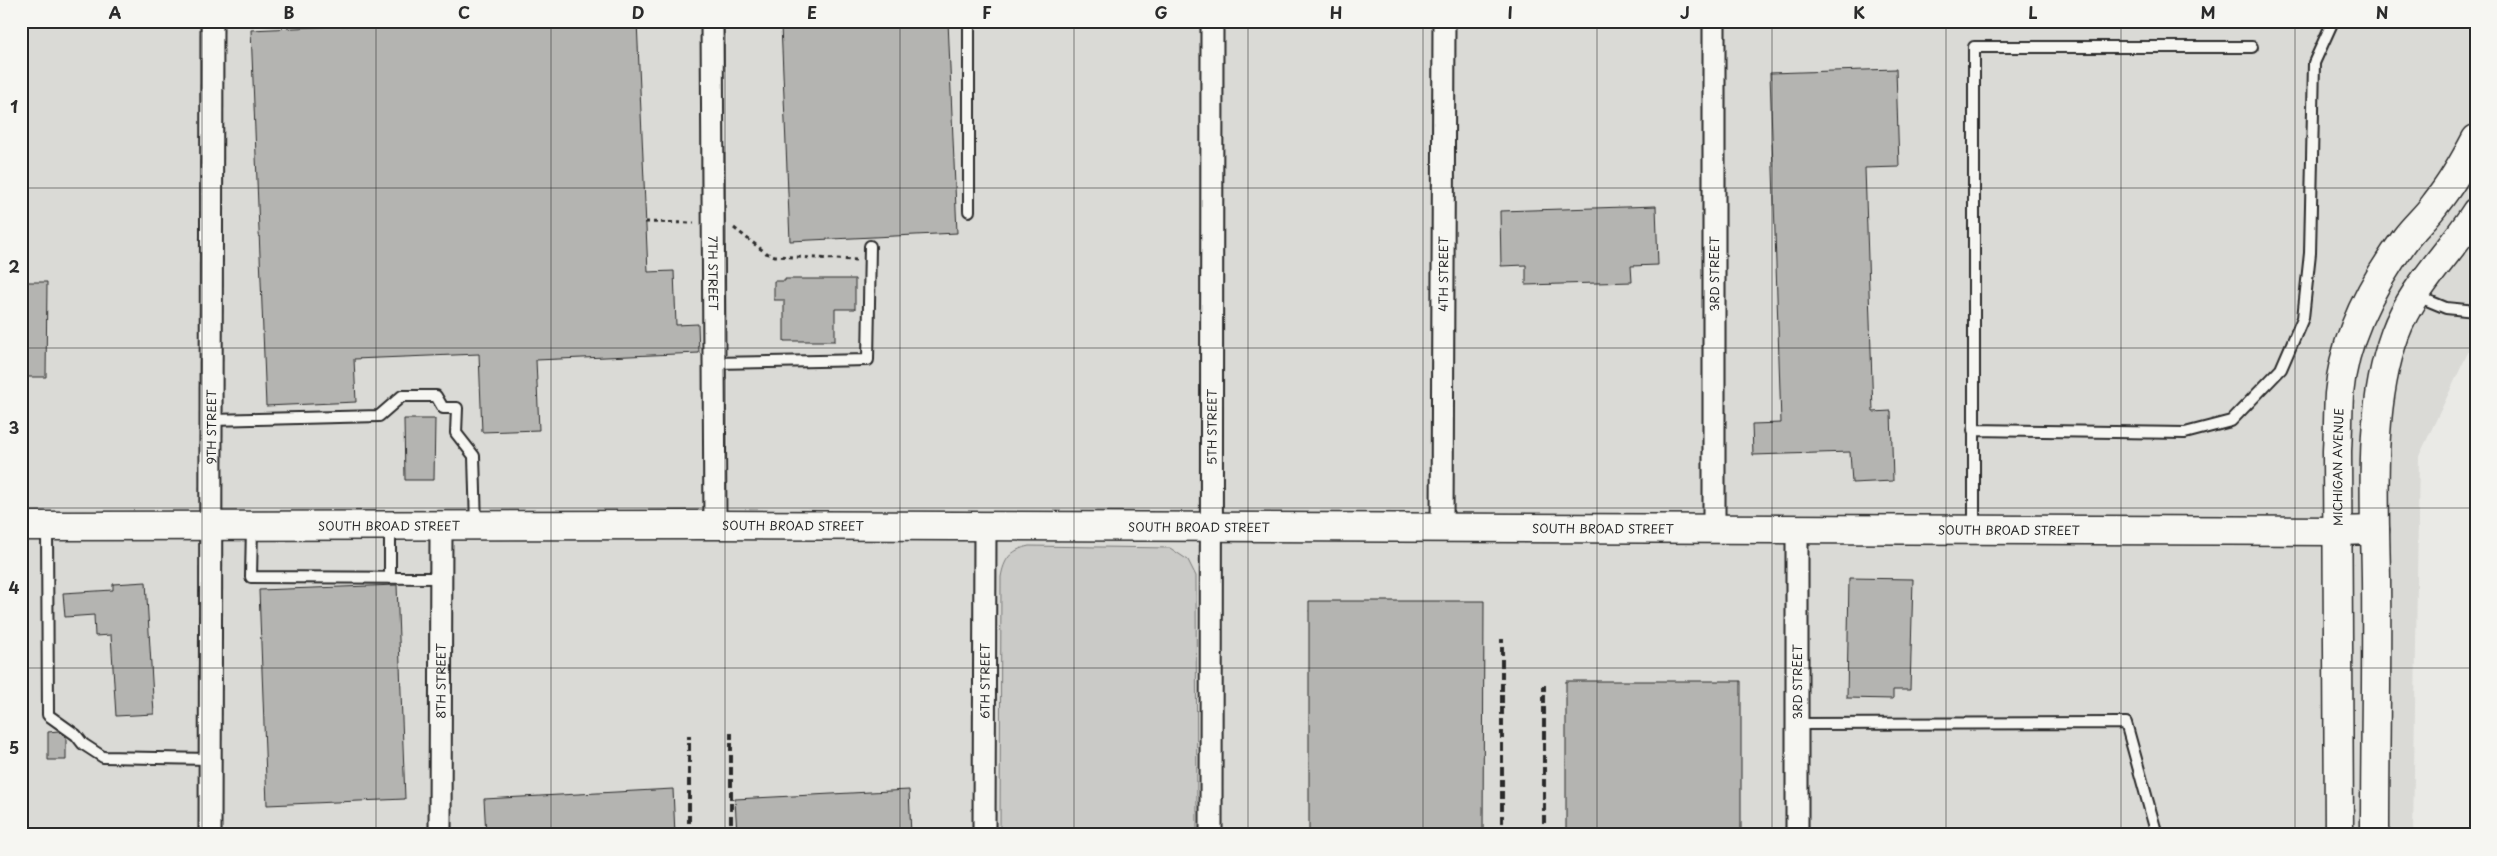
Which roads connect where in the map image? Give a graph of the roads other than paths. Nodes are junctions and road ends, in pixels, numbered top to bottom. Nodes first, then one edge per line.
1 (212, 21) edge
2 (712, 21) edge
3 (969, 21) edge
4 (1212, 21) edge
5 (1444, 21) edge
6 (1714, 21) edge
7 (2334, 21) edge
8 (2252, 46) dead end
9 (2476, 138) edge
10 (969, 211) dead end
11 (2476, 212) edge
12 (870, 246) dead end
13 (2414, 295) junction
14 (2476, 311) edge
15 (714, 363) junction
16 (212, 420) junction
17 (1973, 430) junction
18 (715, 525) junction
19 (34, 526) edge
20 (212, 526) junction
21 (252, 526) junction
22 (476, 526) junction
23 (1211, 526) junction
24 (390, 527) junction
25 (441, 527) junction
26 (985, 527) junction
27 (1442, 528) junction
28 (1714, 528) junction
29 (1797, 529) junction
30 (1974, 530) junction
31 (2375, 530) junction
32 (2338, 532) junction
33 (390, 578) junction
34 (441, 578) junction
35 (1798, 724) junction
36 (210, 759) junction
37 (210, 835) edge
38 (440, 835) edge
39 (984, 835) edge
40 (1211, 835) edge
41 (1797, 835) edge
42 (2158, 835) edge
43 (2339, 835) edge
44 (2375, 835) edge

1 - 16 street, 9TH STREET
2 - 15 street, 7TH STREET
3 - 10 lane
4 - 23 street, 5TH STREET
5 - 27 street, 4TH STREET
6 - 28 street, 3RD STREET
7 - 17 lane
8 - 17 lane
9 - 32 street, MICHIGAN AVENUE
11 - 13 street
12 - 15 lane
13 - 14 lane
13 - 31 street
15 - 18 street, 7TH STREET
16 - 20 street, 9TH STREET
16 - 22 lane
17 - 30 lane
18 - 22 street, SOUTH BROAD STREET
18 - 26 street, SOUTH BROAD STREET
19 - 20 street, SOUTH BROAD STREET
19 - 36 lane
20 - 21 street, SOUTH BROAD STREET
20 - 36 street, 9TH STREET
21 - 24 street, SOUTH BROAD STREET
21 - 33 lane
22 - 25 street, SOUTH BROAD STREET
23 - 26 street, SOUTH BROAD STREET
23 - 27 street, SOUTH BROAD STREET
23 - 40 street, 5TH STREET
24 - 25 street, SOUTH BROAD STREET
24 - 33 lane
25 - 34 street, 8TH STREET
26 - 39 street, 6TH STREET
27 - 28 street, SOUTH BROAD STREET
28 - 29 street, SOUTH BROAD STREET
29 - 30 street, SOUTH BROAD STREET
29 - 35 street, 3RD STREET
30 - 32 street, SOUTH BROAD STREET
31 - 32 street, SOUTH BROAD STREET
31 - 44 street
32 - 43 street, MICHIGAN AVENUE
33 - 34 lane
34 - 38 street, 8TH STREET
35 - 41 street, 3RD STREET
35 - 42 lane
36 - 37 street, 9TH STREET

